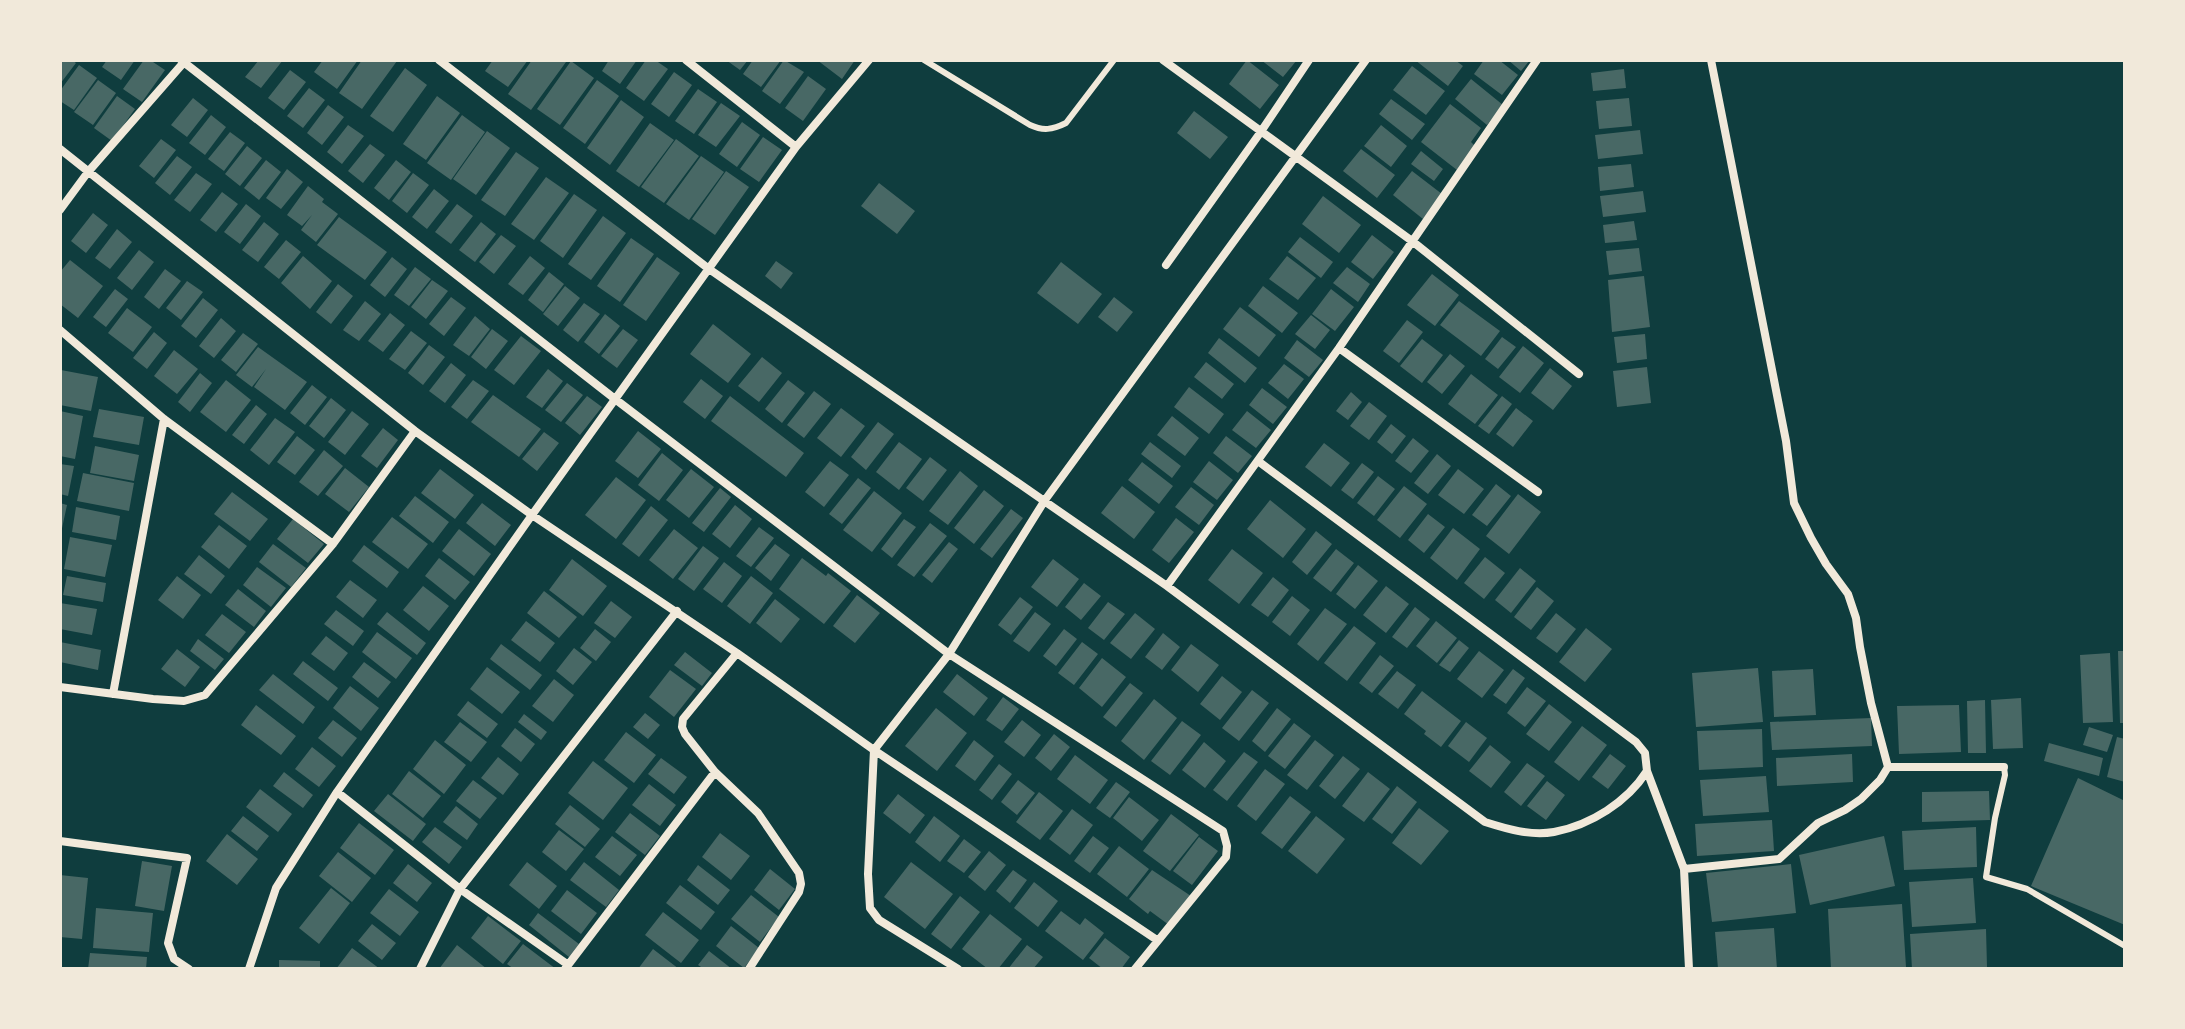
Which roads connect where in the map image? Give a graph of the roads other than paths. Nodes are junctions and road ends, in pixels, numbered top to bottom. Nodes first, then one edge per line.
1 (439, 60) edge
2 (686, 60) edge
3 (869, 60) edge
4 (924, 60) edge
5 (1114, 60) edge
6 (1163, 60) edge
7 (1309, 60) edge
8 (1366, 60) edge
9 (1537, 60) edge
10 (1711, 60) edge
11 (184, 61) edge
12 (1260, 133) junction
13 (796, 147) junction
14 (60, 149) edge
15 (1296, 158) junction
16 (88, 172) junction
17 (60, 210) edge
18 (1412, 241) junction
19 (1166, 265) dead end
20 (709, 269) junction
21 (60, 330) edge
22 (1339, 348) junction
23 (1579, 374) dead end
24 (615, 399) junction
25 (164, 419) junction
26 (415, 431) junction
27 (1258, 461) junction
28 (1538, 492) dead end
29 (1045, 500) junction
30 (532, 515) junction
31 (333, 544) junction
32 (1167, 586) junction
33 (677, 611) junction
34 (737, 653) junction
35 (949, 654) junction
36 (60, 687) edge
37 (113, 694) junction
38 (874, 750) junction
39 (1888, 767) junction
40 (2004, 767) joint
41 (1647, 771) junction
42 (715, 772) junction
43 (337, 792) junction
44 (60, 841) edge
45 (1684, 869) junction
46 (460, 889) junction
47 (1157, 940) junction
48 (2125, 946) edge
49 (566, 967) edge
50 (189, 969) edge
51 (249, 969) edge
52 (420, 969) edge
53 (749, 969) edge
54 (958, 969) edge
55 (1135, 969) edge
56 (1689, 969) edge

1 - 20 street
2 - 13 street
3 - 13 street
4 - 5 lane
6 - 12 street
7 - 12 street
8 - 15 street
9 - 18 street
10 - 39 street
11 - 16 street
11 - 24 street
12 - 15 street
12 - 19 street
13 - 20 street
14 - 16 street
15 - 18 street
15 - 29 street
16 - 17 street
16 - 26 street
18 - 22 street
18 - 23 street
20 - 24 street
20 - 29 street
21 - 25 street
22 - 27 street
22 - 28 street
24 - 30 street
24 - 35 street
25 - 31 street
25 - 37 street
26 - 30 street
26 - 31 street
27 - 32 street
27 - 41 street
29 - 32 street
29 - 35 street
30 - 33 street
30 - 43 street
31 - 37 street
32 - 41 street
33 - 34 street
33 - 46 street
34 - 38 street
34 - 42 street
35 - 38 street
35 - 47 street
36 - 37 street
38 - 47 street
38 - 54 street
39 - 40 street
39 - 45 street
40 - 48 lane
41 - 45 street
42 - 49 street
42 - 53 street
43 - 46 street
43 - 51 street
44 - 50 street
45 - 56 street
46 - 49 street
46 - 52 street
47 - 55 street

